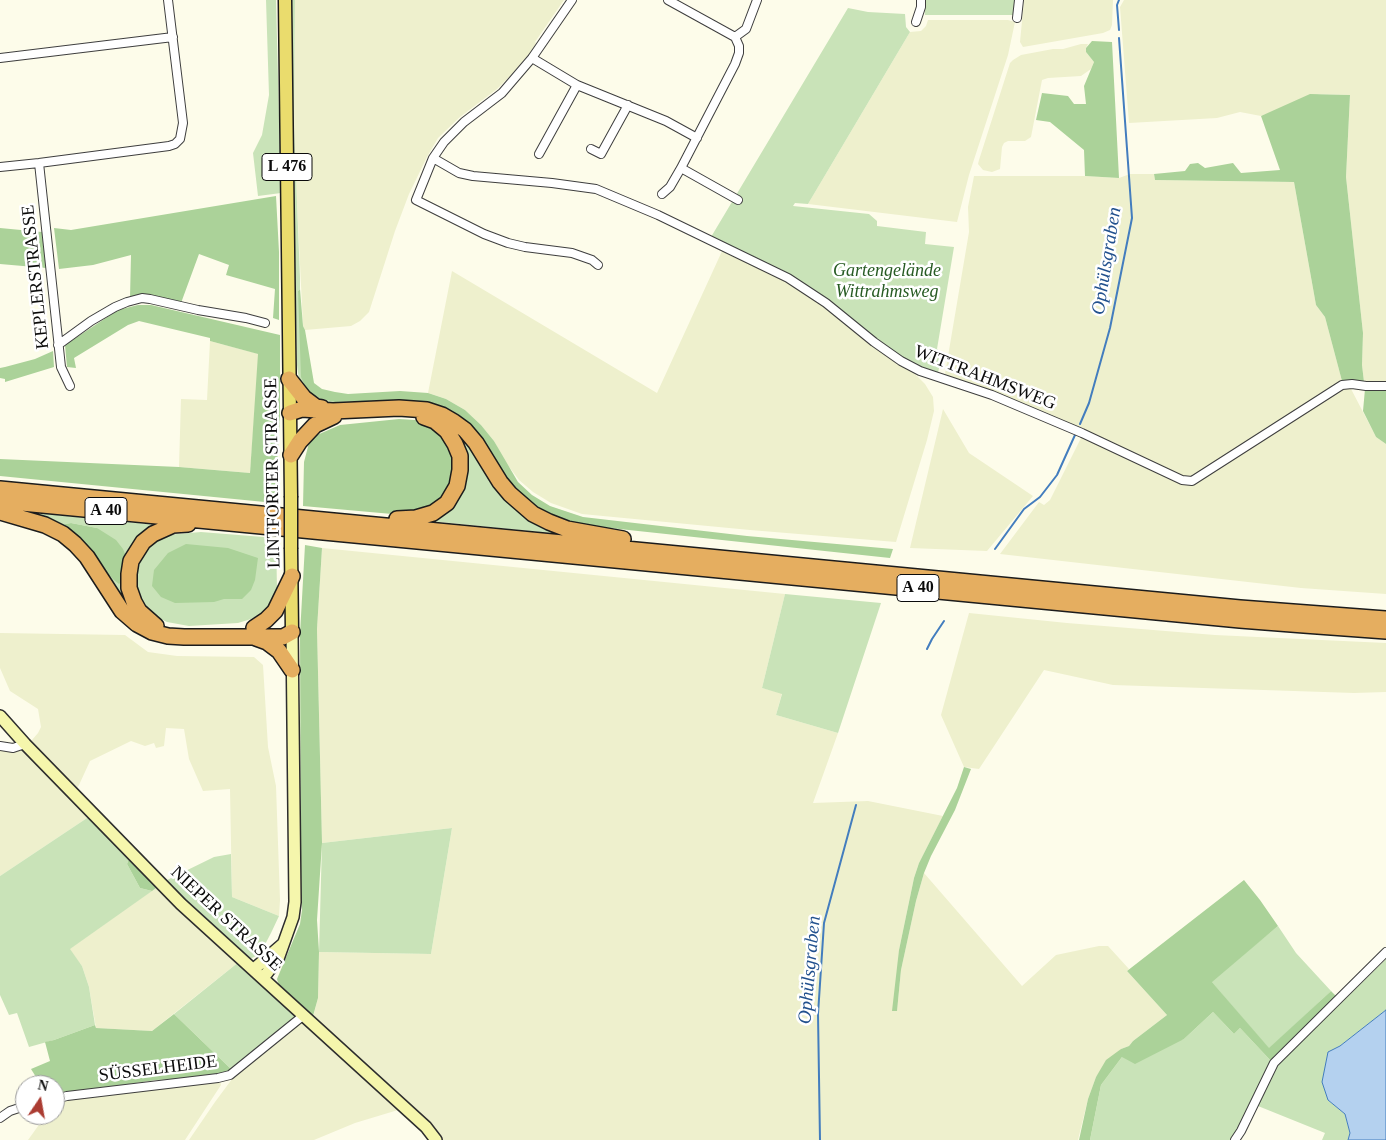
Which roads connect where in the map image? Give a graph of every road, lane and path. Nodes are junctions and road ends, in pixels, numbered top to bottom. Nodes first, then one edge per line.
1 (168, 0) edge
2 (285, 0) edge
3 (572, 0) edge
4 (668, 0) edge
5 (757, 0) edge
6 (921, 0) edge
7 (1019, 0) edge
8 (1017, 18) dead end
9 (916, 22) dead end
10 (173, 37) junction
11 (735, 37) junction
12 (0, 58) edge
13 (532, 58) junction
14 (577, 85) junction
15 (628, 106) junction
16 (697, 138) junction
17 (591, 150) dead end
18 (539, 154) dead end
19 (433, 158) junction
20 (39, 163) junction
21 (0, 167) edge
22 (681, 168) junction
23 (662, 194) dead end
24 (738, 200) dead end
25 (598, 265) dead end
26 (265, 323) dead end
27 (58, 345) junction
28 (289, 379) junction
29 (70, 386) dead end
30 (1386, 386) edge
31 (290, 413) junction
32 (334, 413) junction
33 (291, 455) junction
34 (0, 489) edge
35 (0, 501) edge
36 (0, 512) edge
37 (321, 520) junction
38 (212, 521) junction
39 (755, 562) junction
40 (292, 576) junction
41 (1386, 619) edge
42 (1386, 630) edge
43 (254, 632) junction
44 (292, 632) junction
45 (292, 670) junction
46 (0, 716) edge
47 (25, 744) junction
48 (0, 746) edge
49 (283, 944) junction
50 (1386, 952) edge
51 (254, 969) junction
52 (263, 978) junction
53 (304, 1016) junction
54 (65, 1096) edge
55 (15, 1109) edge
56 (0, 1118) edge
57 (436, 1140) edge
58 (1235, 1140) edge

1 - 10 street
2 - 28 main road, LINTFORTER STRASSE / L 476
3 - 13 street
4 - 11 street
5 - 11 street
6 - 9 street
7 - 8 street
10 - 12 street
10 - 20 street
11 - 16 street
13 - 14 street
13 - 19 street
14 - 15 street
14 - 18 street
15 - 16 street
15 - 17 street
16 - 22 street
19 - 25 street
19 - 30 street, WITTRAHMSWEG
20 - 21 street
20 - 27 street, KEPLERSTRASSE
22 - 23 street
22 - 24 street
26 - 27 street
27 - 29 street, KEPLERSTRASSE
28 - 31 main road, LINTFORTER STRASSE / L 476
28 - 32 highway
31 - 32 highway
31 - 33 main road, LINTFORTER STRASSE / L 476
32 - 33 highway
32 - 37 highway
32 - 39 highway
33 - 40 main road, LINTFORTER STRASSE / L 476, bridge
34 - 37 highway, A 40
35 - 38 highway, A 40
36 - 43 highway
37 - 39 highway, A 40
38 - 42 highway, A 40
38 - 43 highway
39 - 41 highway, A 40
40 - 43 highway
40 - 44 main road, LINTFORTER STRASSE / L 476
43 - 44 highway
43 - 45 highway
44 - 45 main road, LINTFORTER STRASSE / L 476
45 - 49 main road, LINTFORTER STRASSE / L 476
46 - 47 main road, NIEPER STRASSE
47 - 48 street
47 - 51 main road, NIEPER STRASSE
49 - 51 main road, LINTFORTER STRASSE / L 476
49 - 52 main road, LINTFORTER STRASSE / L 476
50 - 58 street
51 - 52 main road, NIEPER STRASSE
52 - 53 main road, NIEPER STRASSE
53 - 54 street, SÜSSELHEIDE
53 - 57 main road, NIEPER STRASSE
55 - 56 street

